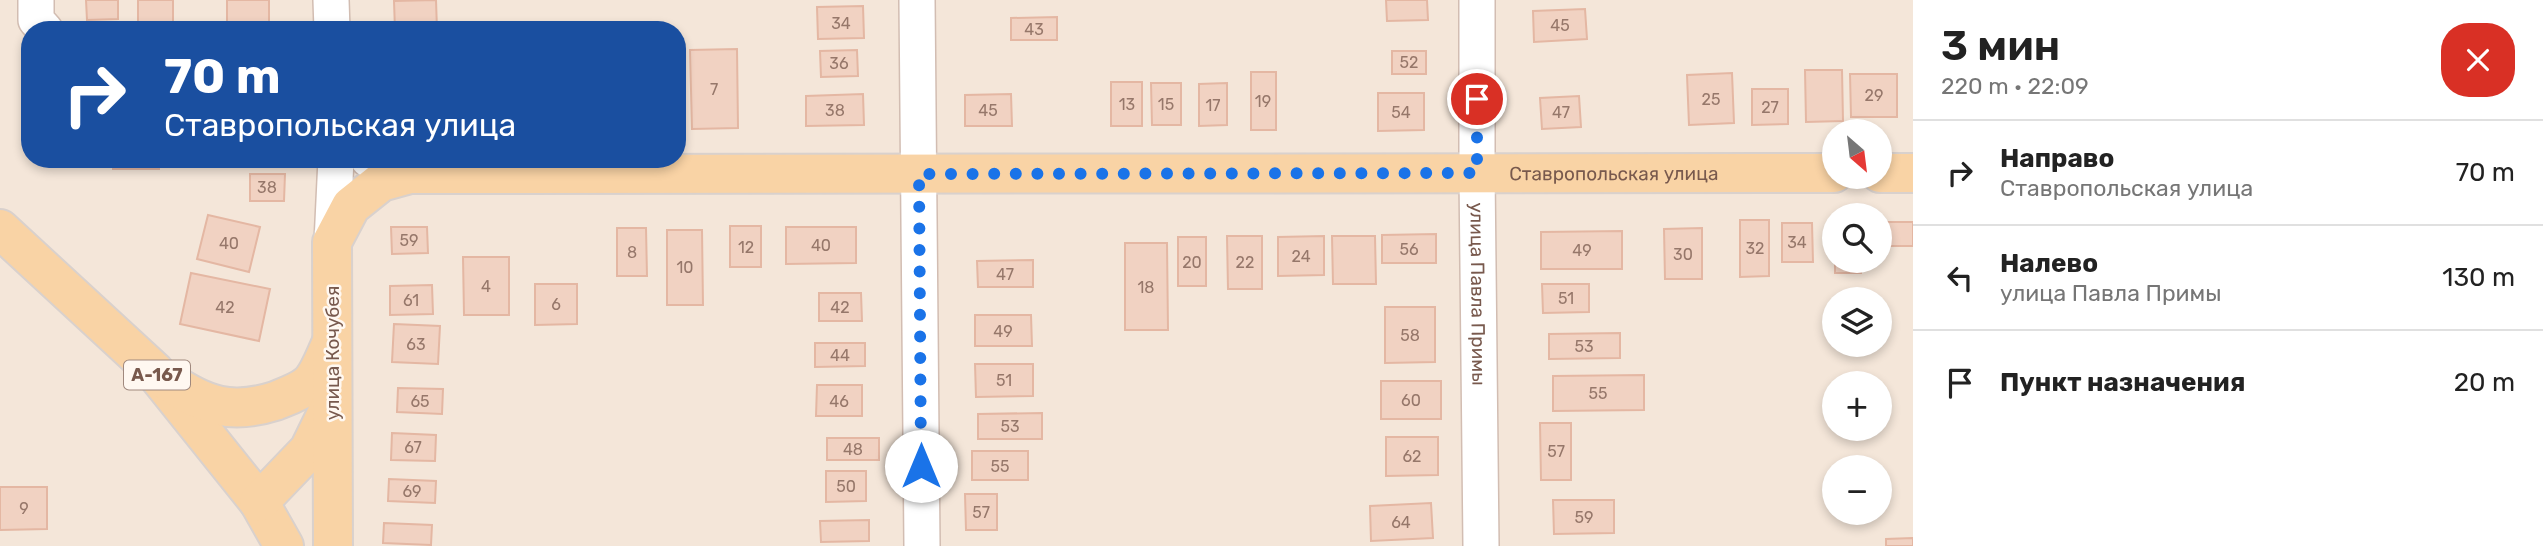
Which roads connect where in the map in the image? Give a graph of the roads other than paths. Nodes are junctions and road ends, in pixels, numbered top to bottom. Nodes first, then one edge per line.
1 (36, 0) edge
2 (331, 0) edge
3 (917, 0) edge
4 (1477, 0) edge
5 (37, 21) edge
6 (332, 21) edge
7 (336, 168) edge
8 (383, 168) edge
9 (1477, 173) junction
10 (1822, 173) edge
11 (1892, 173) edge
12 (1913, 173) edge
13 (919, 174) junction
14 (0, 229) edge
15 (332, 242) junction
16 (332, 342) junction
17 (154, 371) junction
18 (333, 402) junction
19 (259, 502) junction
20 (284, 546) edge
21 (333, 546) edge
22 (922, 546) edge
23 (1481, 546) edge

1 - 5 street
2 - 6 street
3 - 13 street
4 - 9 street, улица Павла Примы
7 - 15 street, улица Кочубея
8 - 13 main road, Ставропольская улица
8 - 15 main road, Ставропольская улица
9 - 10 main road, Ставропольская улица
9 - 13 main road, Ставропольская улица
9 - 23 street, улица Павла Примы
11 - 12 main road
13 - 22 street
14 - 17 main road, А-167
15 - 16 main road, улица Кочубея
16 - 17 main road
16 - 18 main road, улица Кочубея
17 - 19 main road, А-167
18 - 19 main road
18 - 21 main road, улица Кочубея
19 - 20 main road, А-167

